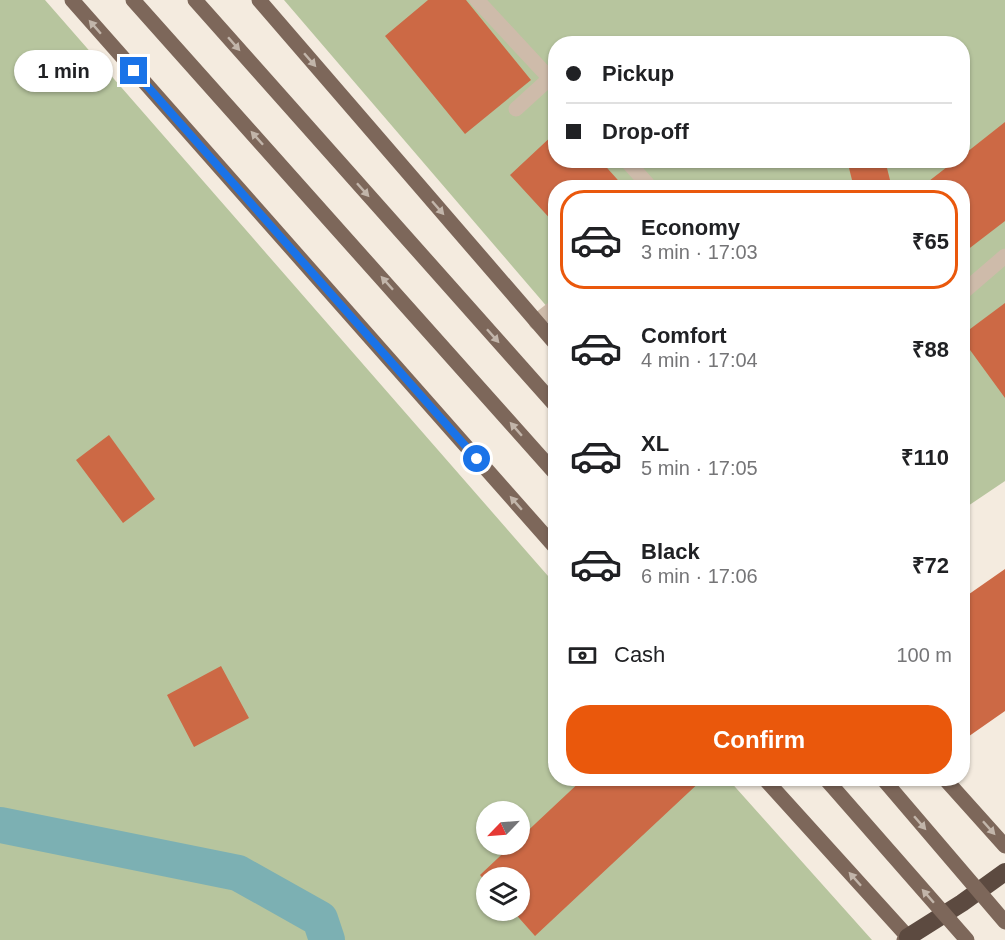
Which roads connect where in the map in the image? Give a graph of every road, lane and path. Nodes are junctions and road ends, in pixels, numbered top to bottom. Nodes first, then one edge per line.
1 (72, 0) edge
2 (133, 0) edge
3 (195, 0) edge
4 (259, 0) edge
5 (477, 0) edge
6 (548, 77) edge
7 (548, 84) edge
8 (516, 110) dead end
9 (633, 168) edge
10 (644, 180) edge
11 (1005, 256) edge
12 (970, 286) edge
13 (548, 313) edge
14 (536, 322) junction
15 (548, 335) edge
16 (548, 397) edge
17 (548, 465) edge
18 (548, 539) edge
19 (771, 786) edge
20 (832, 786) edge
21 (889, 786) edge
22 (951, 786) edge
23 (1005, 846) edge
24 (1005, 872) edge
25 (1005, 922) edge
26 (908, 939) edge
27 (967, 940) edge

18 -> 1 main road
17 -> 2 main road
3 -> 16 main road
4 -> 14 main road
5 - 6 street
7 - 8 street
9 - 10 street
11 - 12 street
13 - 14 street
14 - 15 main road
26 -> 19 main road
27 -> 20 main road, bridge
21 -> 25 main road, bridge
22 -> 23 main road
24 - 26 highway

